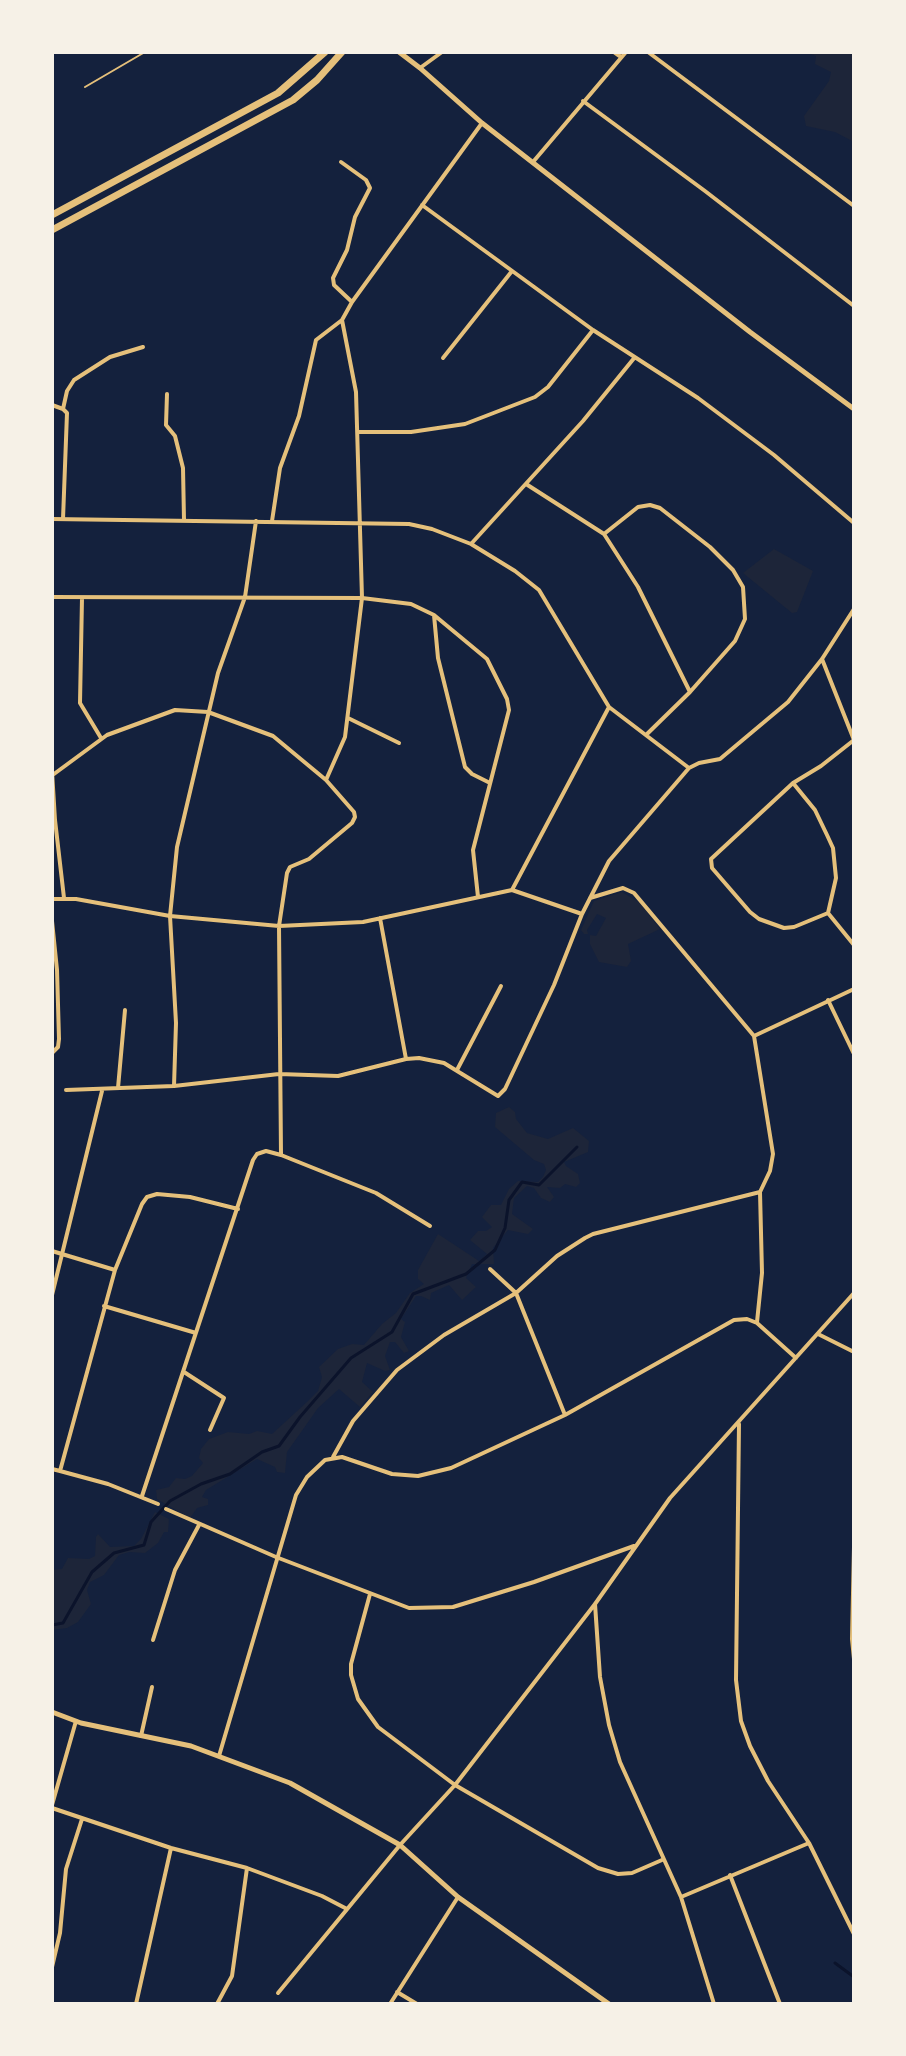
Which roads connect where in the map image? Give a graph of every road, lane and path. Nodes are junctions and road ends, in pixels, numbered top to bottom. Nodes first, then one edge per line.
1 (145, 52) edge
2 (325, 52) edge
3 (342, 52) edge
4 (399, 52) edge
5 (442, 52) edge
6 (614, 52) edge
7 (626, 52) edge
8 (648, 52) edge
9 (621, 57) junction
10 (420, 68) junction
11 (85, 87) dead end
12 (583, 101) junction
13 (482, 123) junction
14 (341, 162) dead end
15 (533, 162) junction
16 (421, 205) junction
17 (854, 206) edge
18 (52, 215) edge
19 (52, 230) edge
20 (512, 271) junction
21 (352, 302) junction
22 (854, 306) edge
23 (342, 320) junction
24 (593, 330) junction
25 (143, 347) dead end
26 (635, 357) junction
27 (443, 358) dead end
28 (167, 394) dead end
29 (52, 405) edge
30 (63, 409) junction
31 (854, 409) edge
32 (358, 432) junction
33 (526, 484) junction
34 (52, 519) edge
35 (63, 519) junction
36 (184, 520) junction
37 (256, 521) junction
38 (272, 521) junction
39 (360, 523) junction
40 (854, 523) edge
41 (604, 534) junction
42 (471, 544) junction
43 (52, 597) edge
44 (82, 597) junction
45 (245, 597) junction
46 (362, 598) junction
47 (854, 609) edge
48 (434, 615) junction
49 (822, 659) junction
50 (690, 692) junction
51 (609, 707) junction
52 (208, 712) junction
53 (348, 718) junction
54 (647, 734) junction
55 (101, 738) junction
56 (854, 740) edge
57 (399, 743) dead end
58 (689, 768) junction
59 (53, 772) edge
60 (326, 780) junction
61 (488, 782) junction
62 (793, 783) junction
63 (53, 820) edge
64 (512, 890) junction
65 (478, 897) junction
66 (64, 898) junction
67 (52, 899) edge
68 (588, 899) junction
69 (828, 913) junction
70 (582, 914) junction
71 (170, 916) junction
72 (380, 918) junction
73 (52, 921) edge
74 (279, 926) junction
75 (854, 945) edge
76 (501, 986) dead end
77 (854, 989) edge
78 (828, 1000) junction
79 (125, 1010) dead end
80 (754, 1036) junction
81 (52, 1053) edge
82 (854, 1054) edge
83 (406, 1059) junction
84 (457, 1070) junction
85 (279, 1074) junction
86 (174, 1086) junction
87 (118, 1088) junction
88 (66, 1090) dead end
89 (102, 1090) junction
90 (281, 1155) junction
91 (760, 1192) junction
92 (238, 1209) junction
93 (430, 1226) dead end
94 (52, 1251) edge
95 (62, 1253) junction
96 (490, 1269) dead end
97 (115, 1270) junction
98 (516, 1293) junction
99 (854, 1293) edge
100 (52, 1295) edge
101 (104, 1306) junction
102 (757, 1323) junction
103 (196, 1333) junction
104 (818, 1334) junction
105 (854, 1352) edge
106 (796, 1358) junction
107 (184, 1372) junction
108 (565, 1415) junction
109 (739, 1421) junction
110 (210, 1430) dead end
111 (333, 1457) junction
112 (52, 1469) edge
113 (60, 1471) junction
114 (142, 1496) junction
115 (158, 1504) dead end
116 (166, 1509) dead end
117 (199, 1525) junction
118 (636, 1545) junction
119 (854, 1547) edge
120 (276, 1557) junction
121 (854, 1562) edge
122 (370, 1594) junction
123 (595, 1604) junction
124 (153, 1640) dead end
125 (854, 1655) edge
126 (152, 1687) dead end
127 (52, 1712) edge
128 (76, 1721) junction
129 (141, 1736) junction
130 (219, 1756) junction
131 (455, 1785) junction
132 (52, 1807) edge
133 (82, 1819) junction
134 (809, 1843) junction
135 (400, 1845) junction
136 (171, 1848) junction
137 (662, 1860) junction
138 (247, 1868) junction
139 (730, 1875) junction
140 (458, 1897) junction
141 (681, 1897) junction
142 (347, 1909) junction
143 (854, 1934) edge
144 (52, 1967) edge
145 (397, 1992) junction
146 (278, 1993) dead end
147 (136, 2004) edge
148 (217, 2004) edge
149 (390, 2004) edge
150 (417, 2004) edge
151 (609, 2004) edge
152 (714, 2004) edge
153 (780, 2004) edge

1 - 11 lane
2 - 18 highway
3 - 19 highway
4 - 10 street
5 - 10 street
6 - 9 street
7 - 9 street
8 - 17 street
9 - 12 street
10 - 13 street
12 - 15 street
12 - 22 street
13 - 15 street
13 - 16 street
14 - 21 street
15 - 31 street
16 - 20 street
16 - 21 street
20 - 24 street
20 - 27 street
21 - 23 street
23 - 32 street
23 - 38 street
24 - 26 street
24 - 32 street
25 - 30 street
26 - 33 street
26 - 40 street
28 - 36 street
29 - 30 street
30 - 35 street
32 - 39 street
33 - 41 street
33 - 42 street
34 - 35 street
35 - 36 street
36 - 37 street
37 - 38 street
37 - 45 street
38 - 39 street
39 - 42 street
39 - 46 street
41 - 50 street
41 - 50 street
42 - 51 street
43 - 44 street
44 - 45 street
44 - 55 street
45 - 46 street
45 - 52 street
46 - 48 street
46 - 53 street
47 - 49 street
48 - 61 street
48 - 61 street
49 - 56 street
49 - 58 street
50 - 54 street
51 - 54 street
51 - 64 street
52 - 55 street
52 - 60 street
52 - 71 street
53 - 57 street
53 - 60 street
54 - 58 street
55 - 59 street
56 - 62 street
58 - 68 street
59 - 63 street
60 - 74 street
61 - 65 street
62 - 69 street
62 - 69 street
63 - 66 street
64 - 65 street
64 - 70 street
65 - 72 street
66 - 67 street
66 - 71 street
68 - 70 street
68 - 80 street
69 - 75 street
70 - 84 street
71 - 74 street
71 - 86 street
72 - 74 street
72 - 83 street
73 - 81 street
74 - 85 street
76 - 84 street
77 - 78 street
78 - 80 street
78 - 82 street
79 - 87 street
80 - 91 street
83 - 84 street
83 - 85 street
85 - 86 street
85 - 90 street
86 - 87 street
87 - 89 street
88 - 89 street
89 - 95 street
90 - 92 street
90 - 93 street
91 - 98 street
91 - 102 street
92 - 97 street
92 - 103 street
94 - 95 street
95 - 97 street
95 - 100 street
96 - 98 street
97 - 101 street
98 - 108 street
98 - 111 street
99 - 104 street
101 - 103 street
101 - 113 street
102 - 106 street
102 - 108 street
103 - 107 street
104 - 105 street
104 - 106 street
106 - 109 street
107 - 110 street
107 - 114 street
108 - 111 street
109 - 118 street
109 - 134 street
111 - 120 street
112 - 113 street
113 - 114 street
114 - 115 street
116 - 117 street
117 - 120 street
117 - 124 street
118 - 122 street
118 - 123 street
119 - 121 street
120 - 122 street
120 - 130 street
121 - 125 street
122 - 131 street
123 - 131 street
123 - 137 street
126 - 129 street
127 - 128 street
128 - 129 street
128 - 132 street
129 - 130 street
130 - 135 street
131 - 135 street
131 - 137 street
132 - 133 street
133 - 136 street
133 - 144 street
134 - 139 street
134 - 143 street
135 - 140 street
135 - 142 street
136 - 138 street
136 - 147 street
137 - 141 street
138 - 142 street
138 - 148 street
139 - 141 street
139 - 153 street
140 - 145 street
140 - 151 street
141 - 152 street
142 - 146 street
145 - 149 street
145 - 150 street

